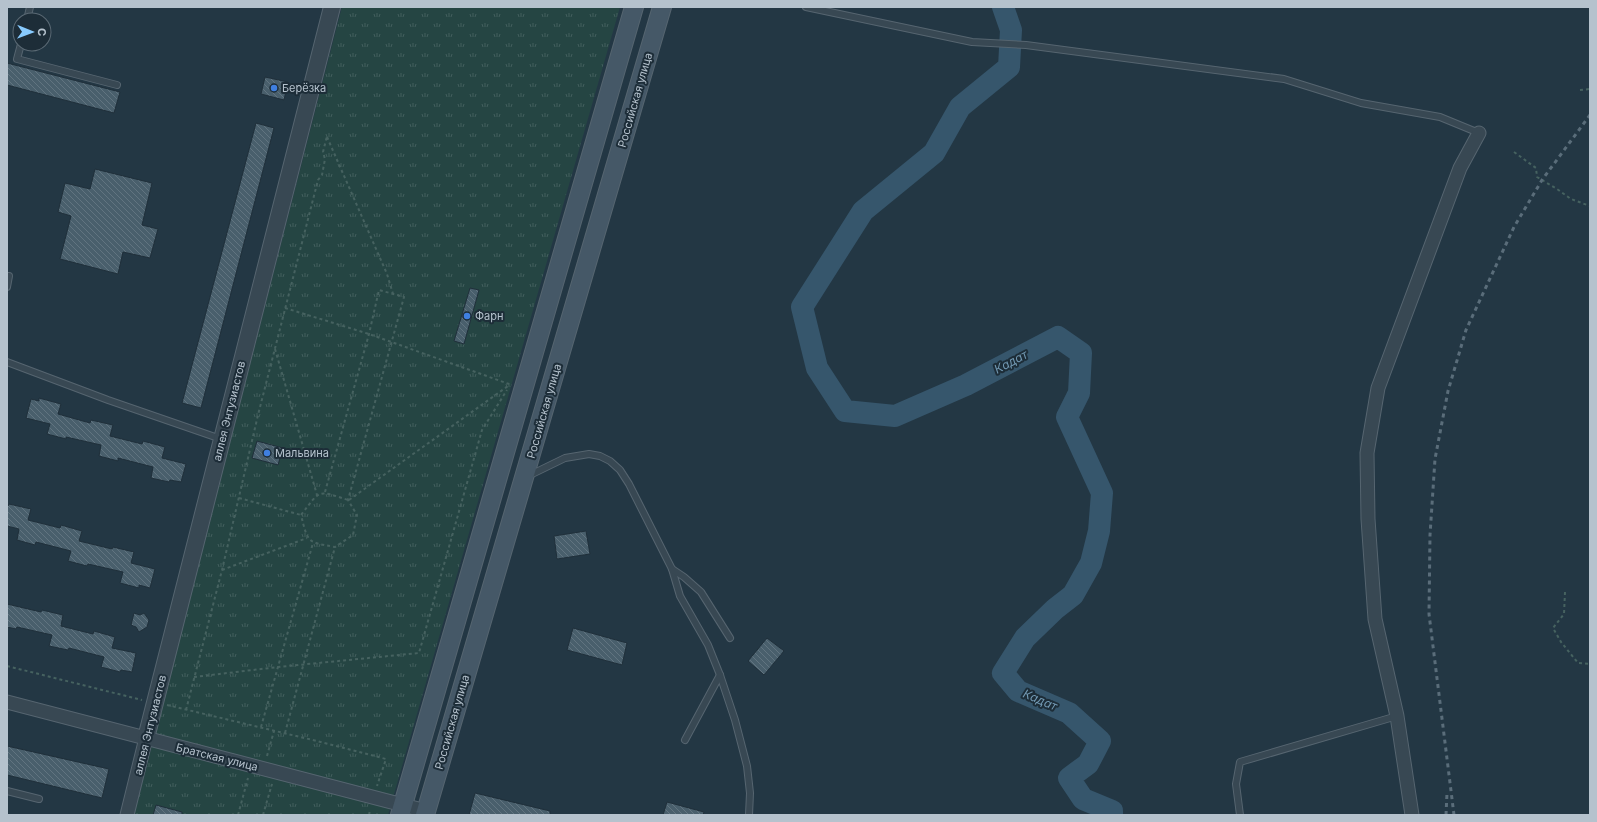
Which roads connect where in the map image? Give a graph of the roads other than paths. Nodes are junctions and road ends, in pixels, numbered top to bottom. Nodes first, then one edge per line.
1 (332, 7) edge
2 (634, 7) edge
3 (662, 7) edge
4 (806, 7) edge
5 (19, 52) edge
6 (117, 85) dead end
7 (1479, 133) joint
8 (7, 276) edge
9 (7, 287) edge
10 (7, 362) edge
11 (222, 440) junction
12 (524, 478) junction
13 (672, 569) junction
14 (730, 638) dead end
15 (720, 675) junction
16 (7, 702) edge
17 (1397, 716) junction
18 (146, 738) junction
19 (685, 740) dead end
20 (7, 791) edge
21 (39, 799) dead end
22 (402, 810) edge
23 (426, 813) edge
24 (127, 815) edge
25 (749, 815) edge
26 (1240, 815) edge
27 (1412, 815) edge

1 - 11 street, аллея Энтузиастов
2 - 22 main road
3 - 12 main road, Российская улица
4 - 7 lane
5 - 6 lane
7 - 17 street
8 - 9 lane
10 - 11 lane
11 - 18 street, аллея Энтузиастов
12 - 13 lane
12 - 23 main road, Российская улица
13 - 14 lane
13 - 15 lane
15 - 19 lane
15 - 25 lane
16 - 18 street, Братская улица
17 - 26 lane
17 - 27 street
18 - 22 street, Братская улица
18 - 24 street, аллея Энтузиастов
20 - 21 lane
22 - 23 street, Братская улица

